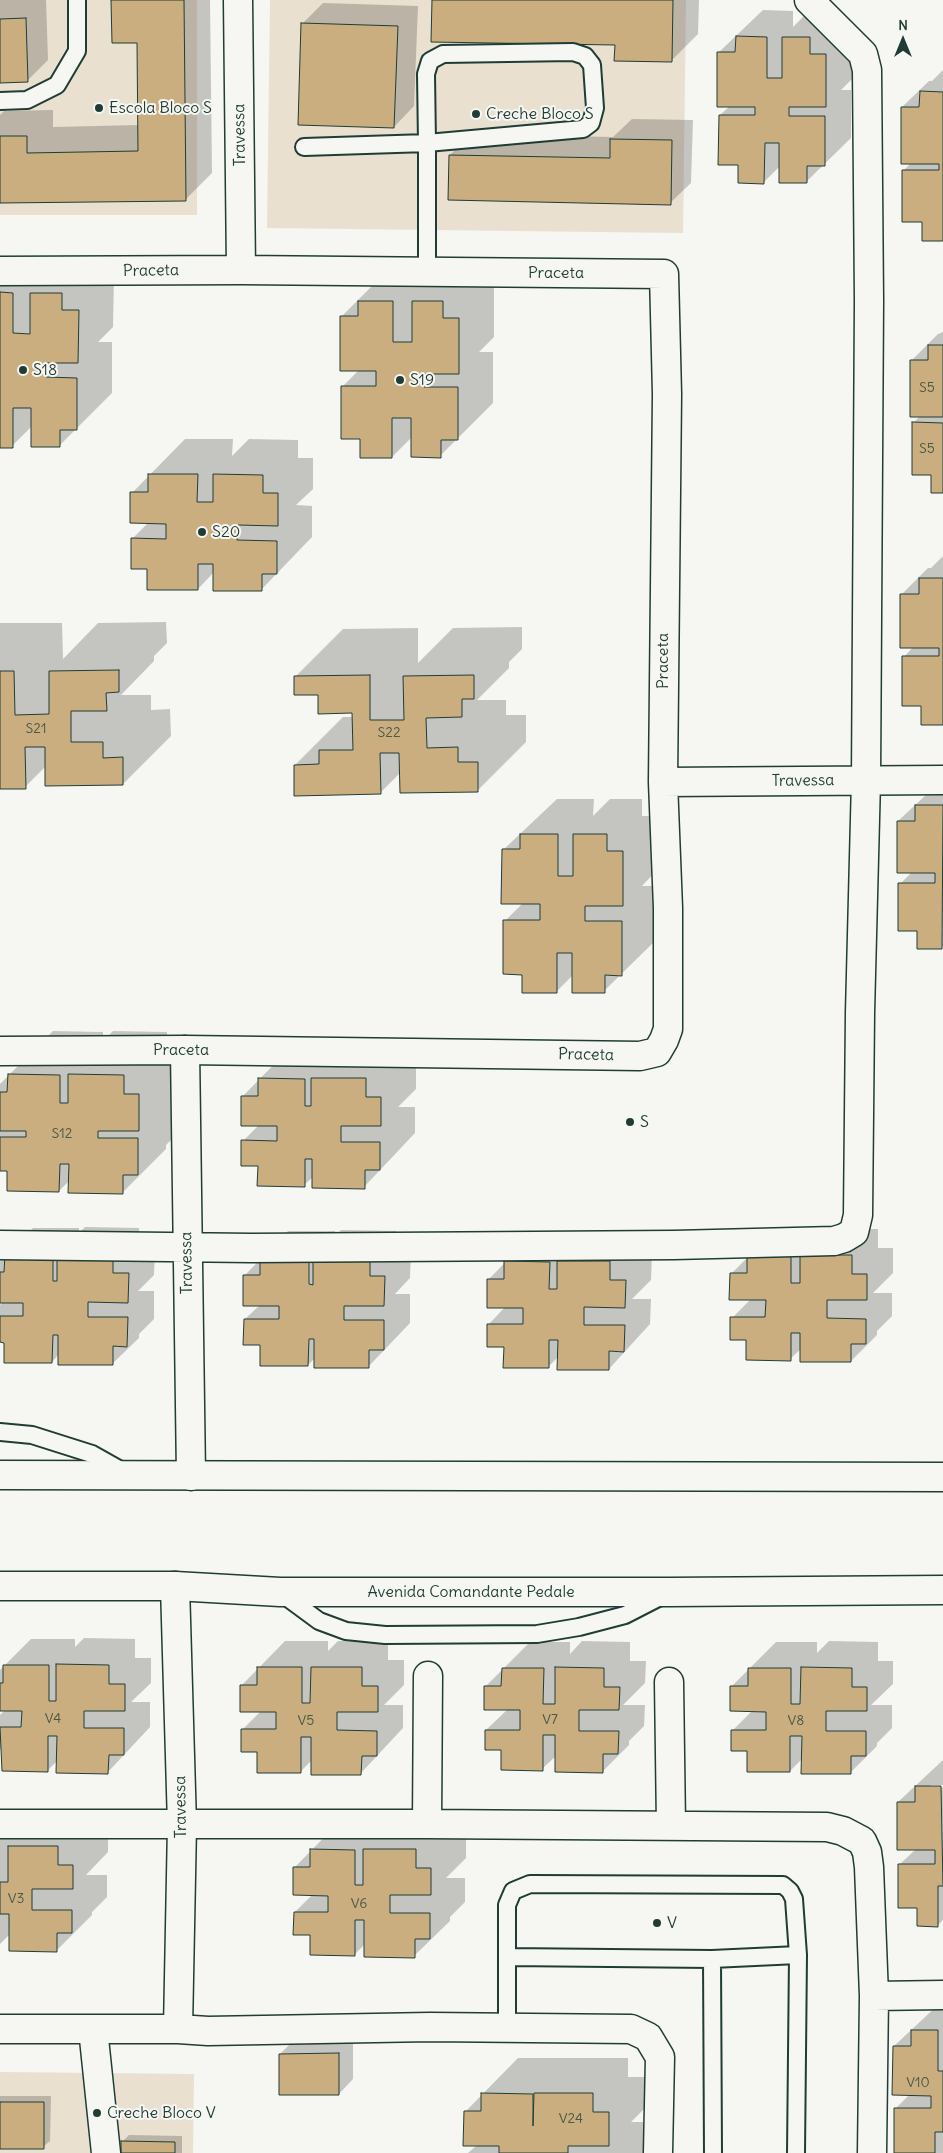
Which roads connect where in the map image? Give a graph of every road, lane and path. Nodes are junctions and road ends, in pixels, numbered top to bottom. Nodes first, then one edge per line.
1 (77, 0) edge
2 (238, 0) edge
3 (809, 0) edge
4 (0, 101) edge
5 (426, 143) junction
6 (304, 147) dead end
7 (242, 270) junction
8 (0, 271) edge
9 (428, 272) junction
10 (866, 780) junction
11 (943, 780) edge
12 (663, 782) junction
13 (186, 1050) junction
14 (0, 1051) edge
15 (0, 1245) edge
16 (187, 1248) junction
17 (0, 1432) edge
18 (0, 1475) edge
19 (128, 1475) junction
20 (191, 1476) junction
21 (943, 1478) edge
22 (0, 1586) edge
23 (175, 1586) junction
24 (943, 1590) edge
25 (280, 1592) junction
26 (670, 1592) junction
27 (428, 1676) dead end
28 (669, 1682) dead end
29 (0, 1824) edge
30 (427, 1824) junction
31 (182, 1825) junction
32 (671, 1826) junction
33 (798, 1955) junction
34 (508, 1957) junction
35 (712, 1959) junction
36 (943, 1995) edge
37 (874, 1996) junction
38 (507, 2028) junction
39 (0, 2029) edge
40 (93, 2029) junction
41 (178, 2029) junction
42 (106, 2153) edge
43 (658, 2153) edge
44 (713, 2153) edge
45 (796, 2153) edge
46 (872, 2153) edge

1 - 4 lane
2 - 7 street, Travessa
3 - 10 street
5 - 5 lane
5 - 6 lane
5 - 9 lane
7 - 8 street, Praceta
7 - 9 street, Praceta
9 - 12 street, Praceta
10 - 11 street, Travessa
10 - 12 street, Travessa
10 - 16 street
12 - 13 street, Praceta
13 - 14 street, Praceta
13 - 16 street, Travessa
15 - 16 street
16 - 20 street, Travessa
17 - 19 lane
18 - 19 street
19 - 20 street
20 - 21 street
22 - 23 street, Avenida Comandante Pedale
23 - 25 street, Avenida Comandante Pedale
23 - 31 street, Travessa
24 - 26 street, Avenida Comandante Pedale
25 - 26 street, Avenida Comandante Pedale
25 - 26 lane
27 - 30 street
28 - 32 street
29 - 31 street
30 - 31 street
30 - 32 street
31 - 41 street, Travessa
32 - 37 street
33 - 34 lane
33 - 35 lane
33 - 45 lane
34 - 35 lane
34 - 38 lane
35 - 44 lane
36 - 37 street
37 - 46 street
38 - 41 street
38 - 43 street
39 - 40 street
40 - 41 street
40 - 42 street

